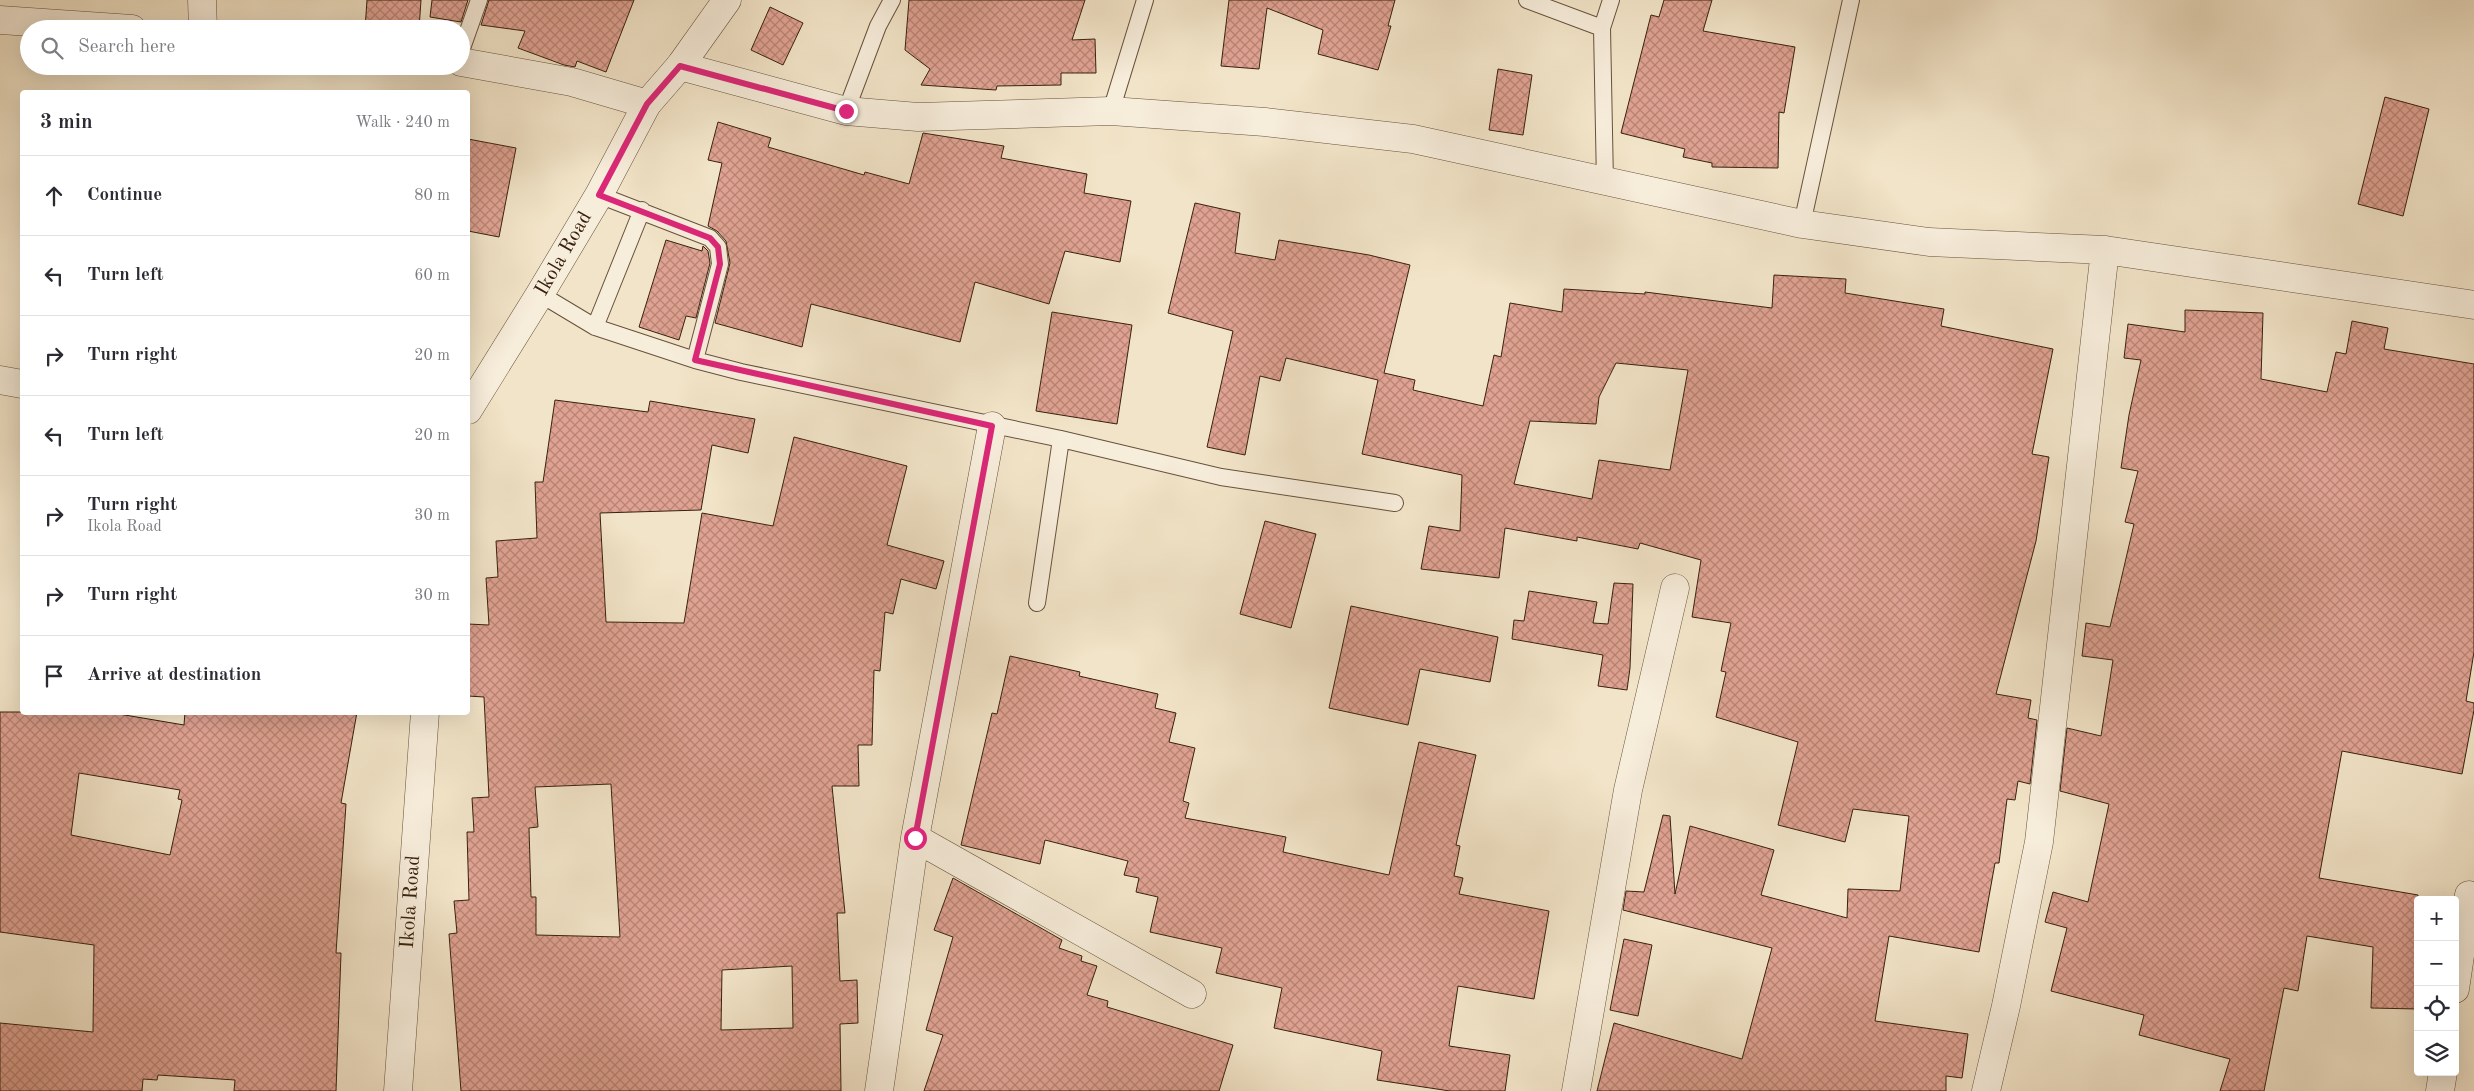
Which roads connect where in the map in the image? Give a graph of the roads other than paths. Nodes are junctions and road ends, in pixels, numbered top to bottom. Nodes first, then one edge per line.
1 (202, 0) edge
2 (479, 0) edge
3 (727, 0) edge
4 (892, 0) edge
5 (1145, 0) edge
6 (1527, 0) edge
7 (1611, 0) edge
8 (1851, 0) edge
9 (0, 20) edge
10 (203, 20) edge
11 (20, 21) edge
12 (470, 26) edge
13 (1602, 28) junction
14 (470, 64) edge
15 (680, 66) junction
16 (647, 104) junction
17 (846, 111) junction
18 (1111, 111) junction
19 (1605, 183) junction
20 (599, 195) junction
21 (642, 210) junction
22 (1802, 224) junction
23 (2105, 250) junction
24 (540, 294) junction
25 (2474, 305) edge
26 (595, 327) junction
27 (695, 360) junction
28 (0, 380) edge
29 (20, 384) edge
30 (470, 407) edge
31 (992, 426) junction
32 (1061, 439) junction
33 (1395, 503) dead end
34 (1675, 588) dead end
35 (1037, 603) dead end
36 (425, 715) edge
37 (915, 838) junction
38 (2469, 896) dead end
39 (2455, 986) edge
40 (1192, 994) dead end
41 (2442, 1076) edge
42 (398, 1091) edge
43 (879, 1091) edge
44 (1576, 1091) edge
45 (1986, 1091) edge
46 (2440, 1091) edge

1 - 10 street
2 - 12 lane
3 - 15 street, Ikola Road
4 - 17 lane
5 - 18 lane
6 - 13 lane
7 - 13 lane
8 - 22 lane
9 - 11 street
13 - 19 lane
14 - 16 street
15 - 16 street, Ikola Road
15 - 17 street
16 - 20 street, Ikola Road
17 - 18 street
18 - 19 street
19 - 22 street
20 - 21 lane
20 - 24 street, Ikola Road
21 - 26 lane
21 - 27 lane
22 - 23 street
23 - 25 street
23 - 45 street
24 - 26 lane
24 - 30 street, Ikola Road
26 - 27 lane
27 - 31 lane
28 - 29 street
31 - 32 lane
31 - 37 street
32 - 33 lane
32 - 35 lane
34 - 44 street
36 - 42 street, Ikola Road
37 - 40 street
37 - 43 street
38 - 39 street
41 - 46 street

